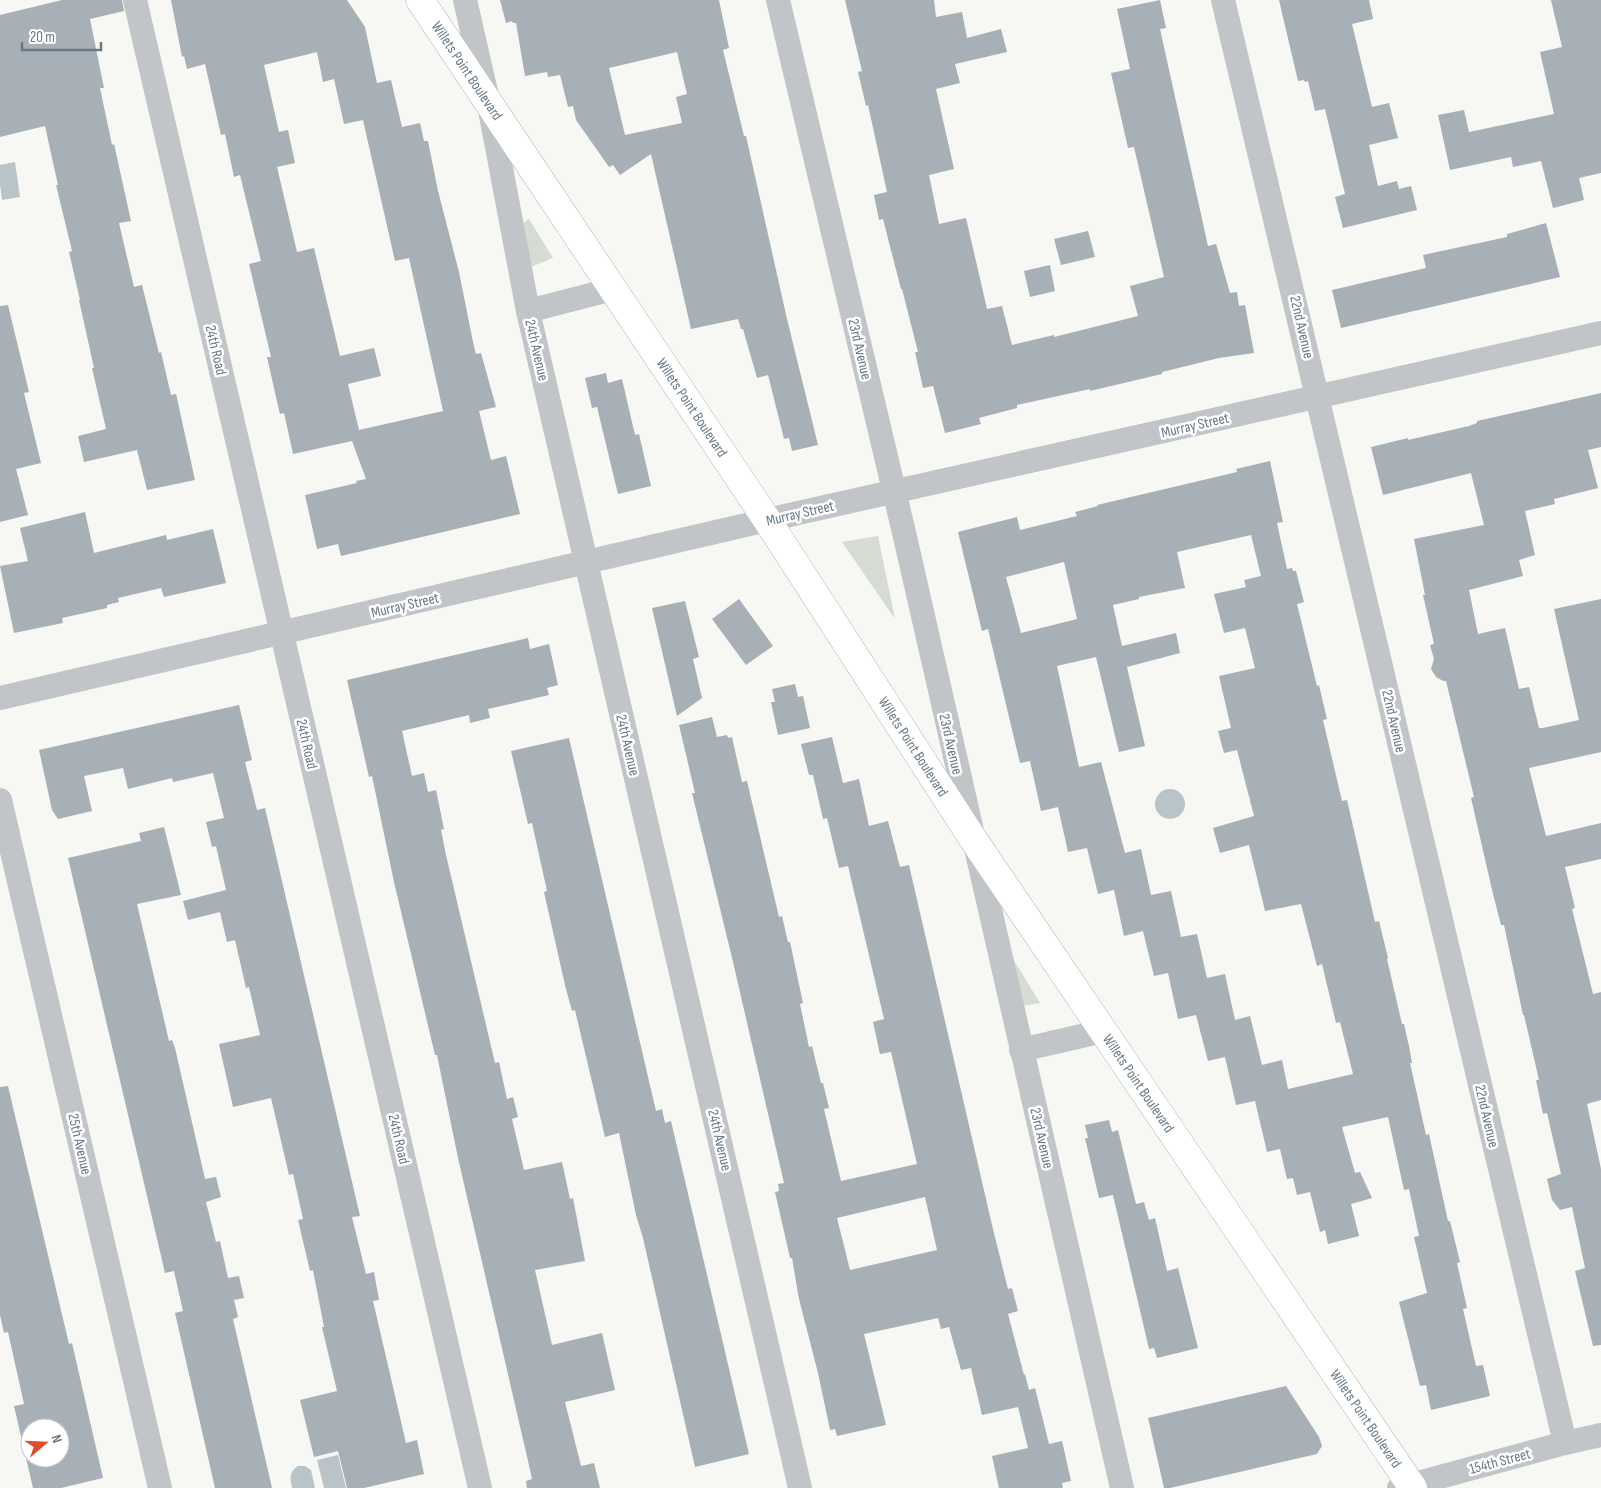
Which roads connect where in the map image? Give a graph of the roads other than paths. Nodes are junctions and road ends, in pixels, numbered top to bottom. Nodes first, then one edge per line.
1 (135, 0) edge
2 (420, 0) edge
3 (465, 0) edge
4 (778, 0) edge
5 (1223, 0) edge
6 (489, 105) junction
7 (613, 288) junction
8 (528, 311) junction
9 (1601, 333) edge
10 (1318, 397) junction
11 (893, 492) junction
12 (767, 520) junction
13 (586, 563) junction
14 (281, 634) junction
15 (0, 698) edge
16 (0, 800) edge
17 (973, 839) junction
18 (1102, 1030) junction
19 (1021, 1050) junction
20 (1601, 1435) edge
21 (1564, 1443) junction
22 (1408, 1487) edge
23 (160, 1488) edge
24 (480, 1488) edge
25 (800, 1488) edge
26 (1122, 1488) edge

1 - 14 street, 24th Road
2 - 6 street, Willets Point Boulevard
3 - 6 street, 24th Avenue
4 - 11 street, 23rd Avenue
5 - 10 street, 22nd Avenue
6 - 7 street, Willets Point Boulevard
6 - 8 street, 24th Avenue
7 - 8 street
7 - 12 street, Willets Point Boulevard
8 - 13 street, 24th Avenue
9 - 10 street, Murray Street
10 - 11 street, Murray Street
10 - 21 street, 22nd Avenue
11 - 12 street, Murray Street
11 - 17 street, 23rd Avenue
12 - 13 street, Murray Street
12 - 17 street, Willets Point Boulevard
13 - 14 street, Murray Street
13 - 25 street, 24th Avenue
14 - 15 street, Murray Street
14 - 24 street, 24th Road
16 - 23 street, 25th Avenue
17 - 18 street, Willets Point Boulevard
17 - 19 street, 23rd Avenue
18 - 19 street
18 - 22 street, Willets Point Boulevard
19 - 26 street, 23rd Avenue
20 - 21 street, 154th Street
21 - 22 street, 154th Street

